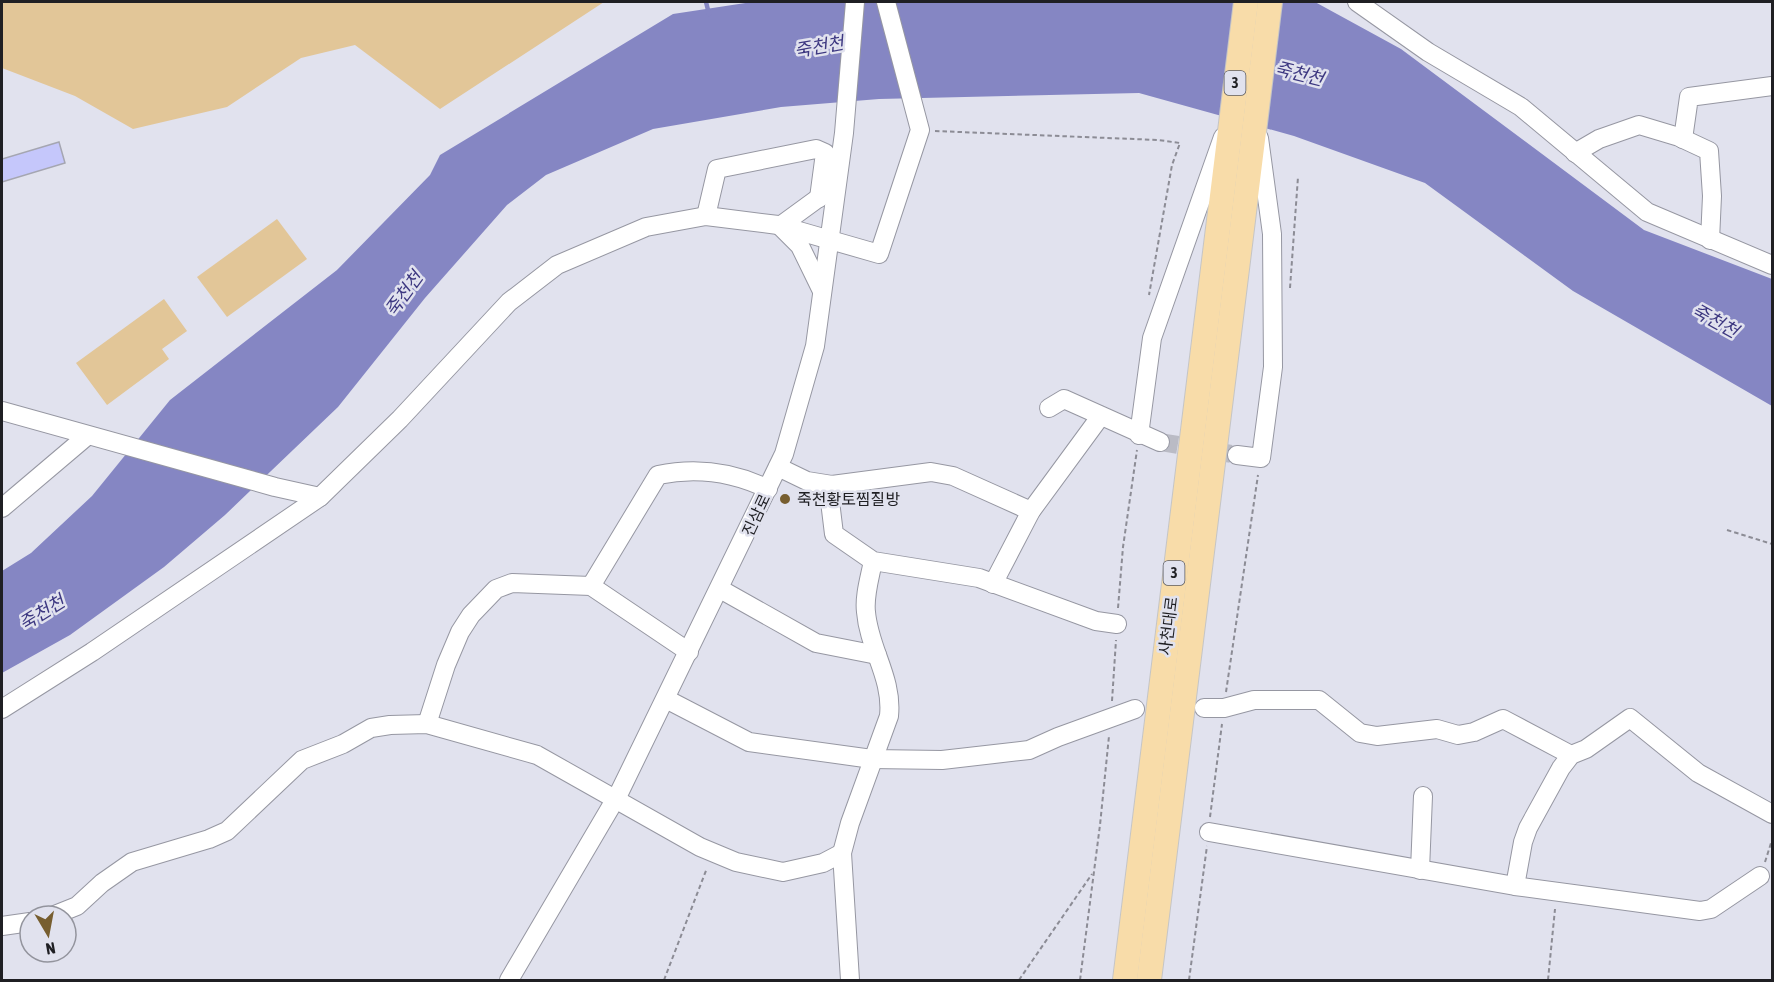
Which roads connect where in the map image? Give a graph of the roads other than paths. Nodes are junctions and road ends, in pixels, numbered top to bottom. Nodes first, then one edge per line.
1 (855, 2) edge
2 (886, 2) edge
3 (1246, 2) edge
4 (1270, 2) edge
5 (1358, 2) edge
6 (1773, 86) edge
7 (1244, 113) junction
8 (1683, 139) junction
9 (1575, 153) junction
10 (1237, 166) junction
11 (837, 185) junction
12 (819, 198) junction
13 (706, 216) junction
14 (780, 226) junction
15 (1710, 240) junction
16 (829, 242) junction
17 (1773, 265) edge
18 (822, 292) junction
19 (1049, 408) dead end
20 (2, 411) edge
21 (1100, 417) junction
22 (1139, 435) junction
23 (87, 436) junction
24 (1160, 442) tunnel mouth
25 (1237, 455) tunnel mouth
26 (778, 467) junction
27 (828, 485) junction
28 (768, 489) junction
29 (320, 497) junction
30 (2, 508) edge
31 (1031, 511) junction
32 (873, 561) junction
33 (993, 584) junction
34 (591, 586) junction
35 (720, 589) junction
36 (1117, 624) dead end
37 (689, 652) junction
38 (877, 655) junction
39 (666, 699) junction
40 (1204, 708) dead end
41 (2, 709) edge
42 (1135, 709) dead end
43 (427, 724) junction
44 (1571, 755) junction
45 (872, 759) junction
46 (1423, 796) dead end
47 (616, 799) junction
48 (1773, 814) edge
49 (1209, 832) dead end
50 (842, 853) junction
51 (1420, 870) junction
52 (1760, 876) dead end
53 (1515, 886) junction
54 (78, 905) edge
55 (18, 924) edge
56 (2, 926) edge
57 (509, 981) edge
58 (850, 981) edge
59 (1125, 981) edge
60 (1149, 981) edge

1 - 11 street, 진삼로
2 - 16 street
3 - 7 main road, 3
4 - 7 main road, 3
5 - 9 street
6 - 8 street
7 - 10 main road, 3
7 - 22 street
7 - 25 street
8 - 9 street
8 - 15 street
9 - 15 street
10 - 59 main road, 사천대로 / 3
10 - 60 main road, 사천대로 / 3
11 - 12 street
11 - 16 street, 진삼로
12 - 13 street
12 - 14 street
13 - 14 street
13 - 29 street
14 - 16 street
14 - 18 street
15 - 17 street
16 - 18 street, 진삼로
18 - 26 street, 진삼로
19 - 21 street
20 - 23 street
21 - 22 street
21 - 31 street
22 - 24 street
23 - 29 street
23 - 30 street
26 - 27 street
26 - 28 street, 진삼로
27 - 31 street
27 - 32 street
28 - 34 street
28 - 35 street, 진삼로
29 - 41 street
31 - 33 street
32 - 33 street
32 - 38 street
33 - 36 street
34 - 37 street
34 - 43 street
35 - 37 street, 진삼로
35 - 38 street
37 - 39 street, 진삼로
38 - 45 street
39 - 45 street
39 - 47 street, 진삼로
40 - 44 street
42 - 45 street
43 - 47 street
43 - 54 street
44 - 48 street
44 - 53 street
45 - 50 street
46 - 51 street
47 - 50 street
47 - 57 street, 진삼로
49 - 51 street
50 - 58 street
51 - 53 street
52 - 53 street
55 - 56 street

